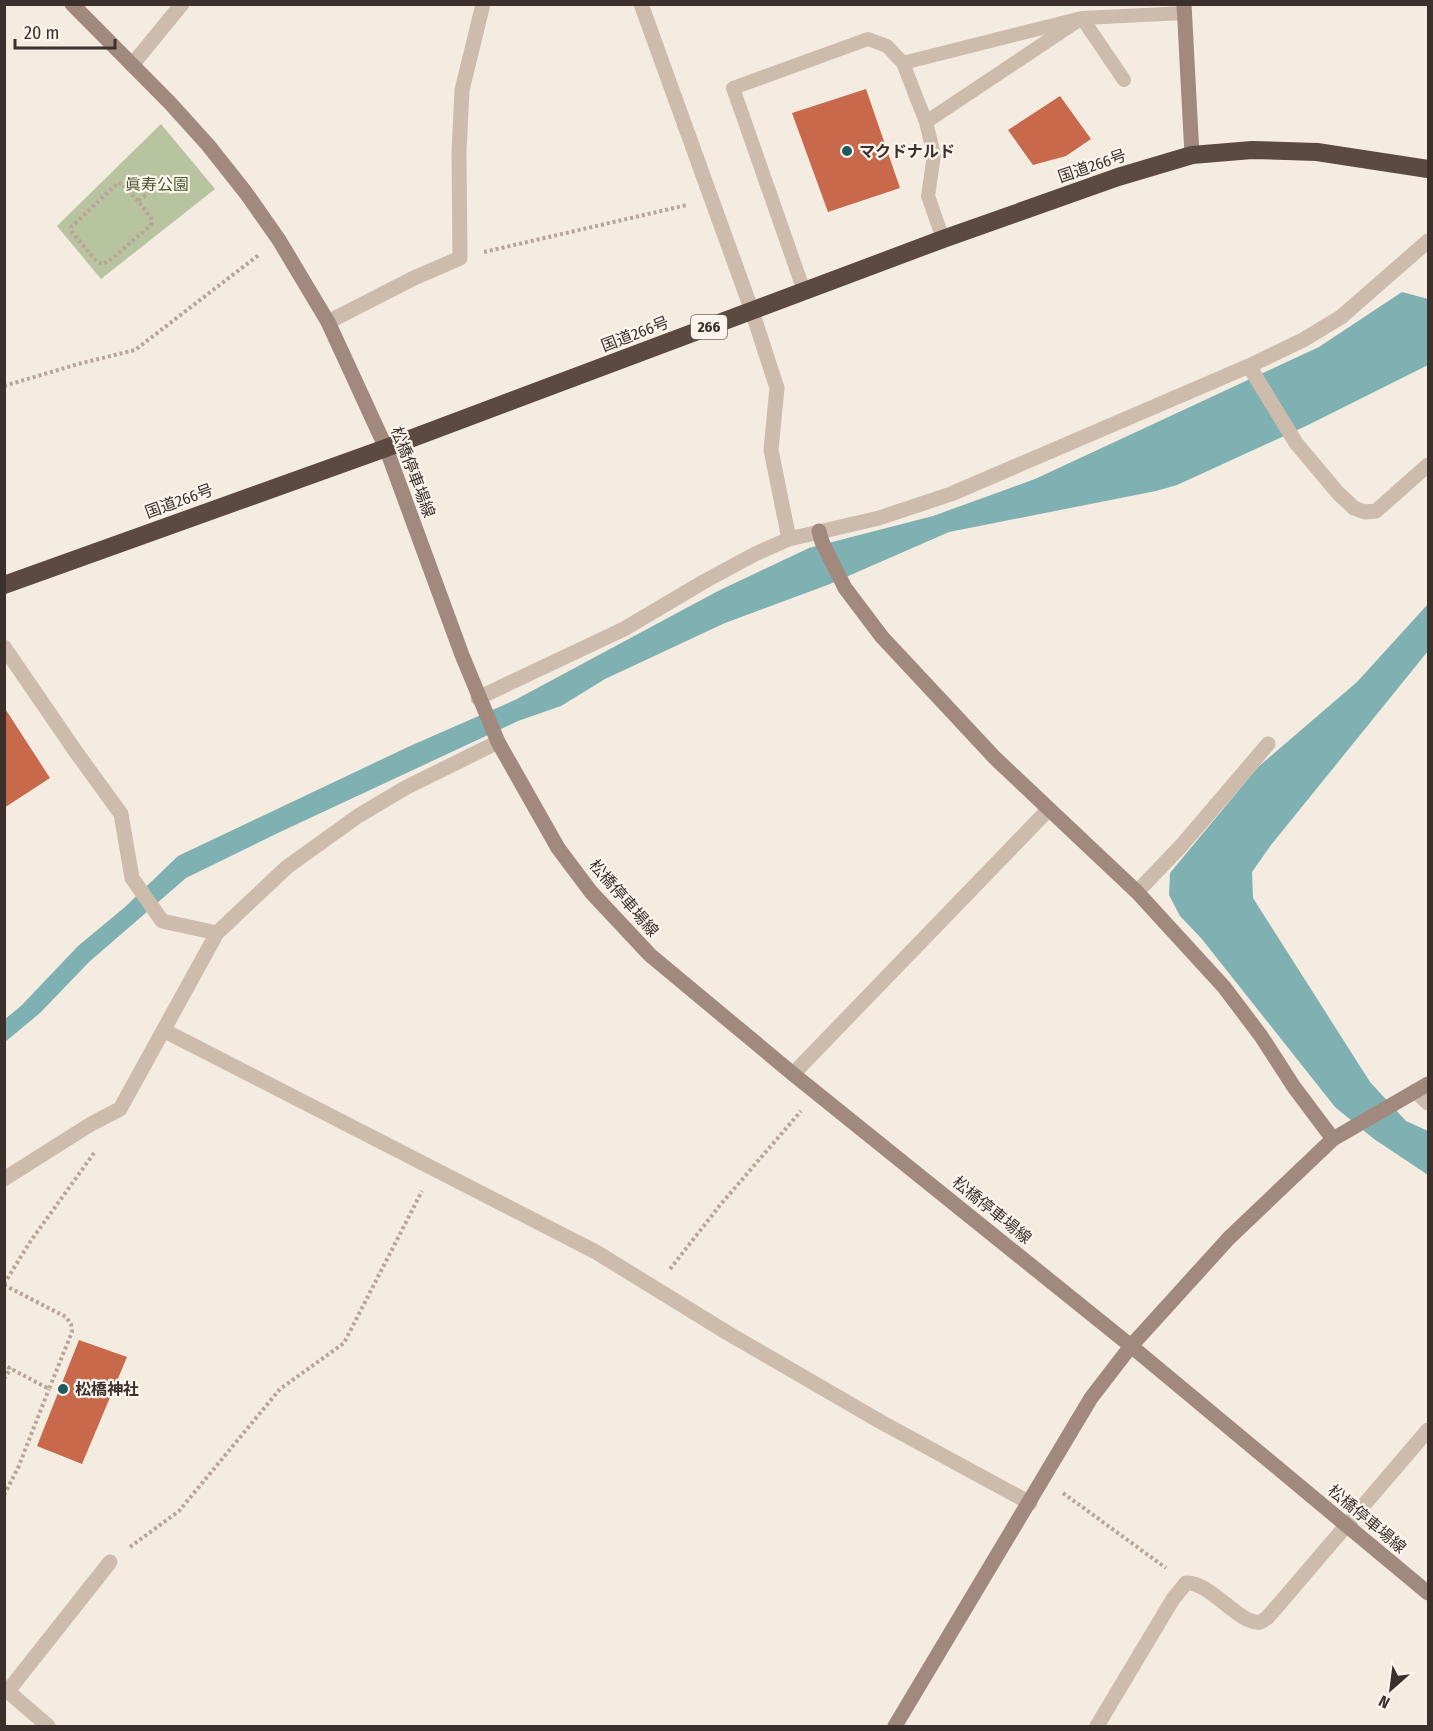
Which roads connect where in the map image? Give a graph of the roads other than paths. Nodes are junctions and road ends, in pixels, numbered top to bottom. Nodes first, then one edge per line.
1 (72, 4) edge
2 (182, 4) edge
3 (483, 4) edge
4 (640, 4) edge
5 (1184, 9) edge
6 (1082, 18) junction
7 (903, 63) junction
8 (132, 65) junction
9 (1124, 80) dead end
10 (927, 122) junction
11 (1192, 155) junction
12 (1428, 169) edge
13 (943, 239) junction
14 (1428, 241) edge
15 (804, 291) junction
16 (752, 311) junction
17 (328, 322) junction
18 (1252, 370) junction
19 (386, 448) junction
20 (1428, 465) edge
21 (821, 536) junction
22 (789, 539) junction
23 (4, 585) edge
24 (4, 647) edge
25 (481, 704) junction
26 (496, 738) junction
27 (1268, 744) dead end
28 (1049, 809) junction
29 (1137, 892) junction
30 (218, 933) junction
31 (165, 1031) junction
32 (793, 1074) junction
33 (1422, 1088) edge
34 (1428, 1103) edge
35 (1334, 1139) junction
36 (4, 1179) edge
37 (1131, 1346) junction
38 (1428, 1430) edge
39 (1030, 1503) junction
40 (1346, 1525) junction
41 (110, 1562) road end
42 (1428, 1593) edge
43 (6, 1689) edge
44 (48, 1726) edge
45 (895, 1726) edge
46 (1097, 1726) edge

1 - 8 main road, 松橋停車場線
2 - 8 street
3 - 17 street
4 - 16 street
5 - 6 lane
5 - 11 main road
6 - 7 lane
6 - 9 lane
6 - 10 lane
7 - 10 lane
7 - 15 lane
8 - 17 main road, 松橋停車場線
10 - 13 lane
11 - 12 highway, 国道266号 / 266
11 - 13 highway, 国道266号 / 266
13 - 15 highway, 国道266号 / 266
14 - 18 street
15 - 16 highway, 国道266号 / 266
16 - 19 highway, 国道266号 / 266
16 - 22 street
17 - 19 main road, 松橋停車場線
18 - 20 street
18 - 21 street
19 - 23 highway, 国道266号 / 266
19 - 25 main road, 松橋停車場線
21 - 22 street
21 - 28 main road
22 - 25 street
24 - 30 street
25 - 26 main road, 松橋停車場線
26 - 30 street
26 - 32 main road, 松橋停車場線
27 - 29 street
28 - 29 main road
28 - 32 street
29 - 35 main road
30 - 31 street
31 - 36 street
31 - 39 street
32 - 37 main road, 松橋停車場線
33 - 34 street
33 - 35 main road
35 - 37 main road
37 - 39 main road
37 - 40 main road, 松橋停車場線
38 - 40 street
39 - 45 main road
40 - 42 main road, 松橋停車場線
40 - 46 street
41 - 43 street
43 - 44 street

